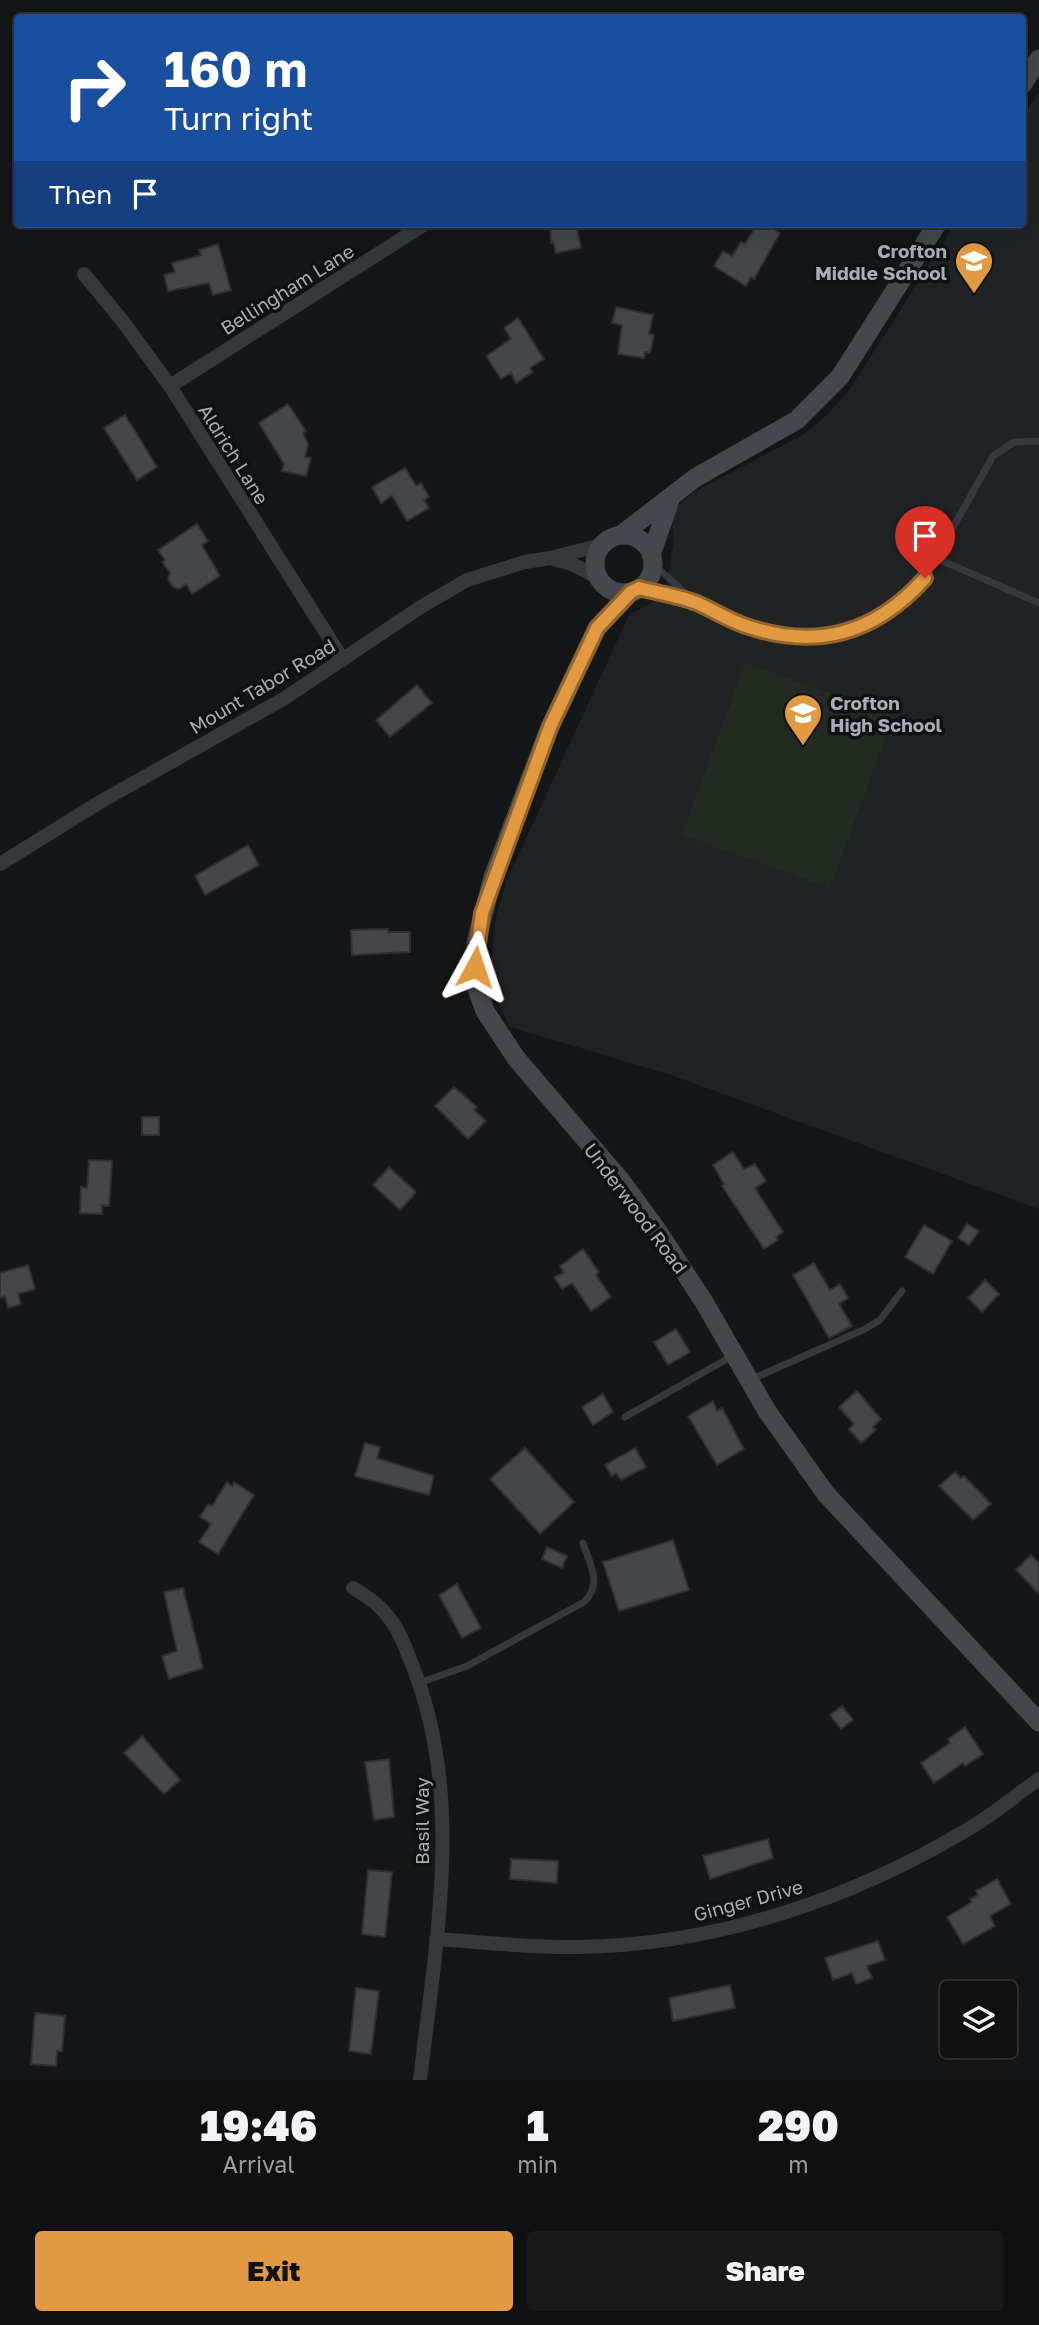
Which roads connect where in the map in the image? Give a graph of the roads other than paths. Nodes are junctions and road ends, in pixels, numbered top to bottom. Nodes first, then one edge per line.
1 (1039, 59) edge
2 (1026, 79) edge
3 (419, 228) edge
4 (934, 228) edge
5 (84, 274) dead end
6 (170, 386) junction
7 (1039, 441) edge
8 (671, 496) junction
9 (621, 536) junction
10 (602, 545) junction
11 (550, 558) junction
12 (938, 559) junction
13 (652, 560) junction
14 (599, 579) junction
15 (635, 590) junction
16 (697, 603) junction
17 (1039, 603) edge
18 (597, 628) junction
19 (343, 660) junction
20 (0, 864) edge
21 (902, 1291) dead end
22 (735, 1355) junction
23 (750, 1381) junction
24 (625, 1417) dead end
25 (583, 1543) dead end
26 (353, 1588) dead end
27 (419, 1683) junction
28 (1039, 1722) edge
29 (1039, 1779) edge
30 (436, 1939) junction
31 (421, 2080) edge

1 - 2 street
3 - 6 street, Bellingham Lane
4 - 8 street
5 - 6 street, Aldrich Lane
6 - 19 street, Aldrich Lane
7 - 12 lane
8 - 9 street
8 - 13 street
9 - 10 street
9 - 13 street
10 - 11 street, Mount Tabor Road
10 - 14 street
11 - 14 street
11 - 19 street, Mount Tabor Road
12 - 16 lane
12 - 17 lane
13 - 15 street
13 - 16 lane
14 - 15 street
14 - 18 street, Underwood Road
15 - 16 lane
15 - 18 street, Underwood Road
18 - 22 street, Underwood Road
19 - 20 street, Mount Tabor Road
21 - 23 lane
22 - 23 street, Underwood Road
22 - 24 lane
23 - 28 street, Underwood Road
25 - 27 lane
26 - 27 street, Basil Way
27 - 30 street, Basil Way
29 - 30 street, Ginger Drive
30 - 31 street, Basil Way

